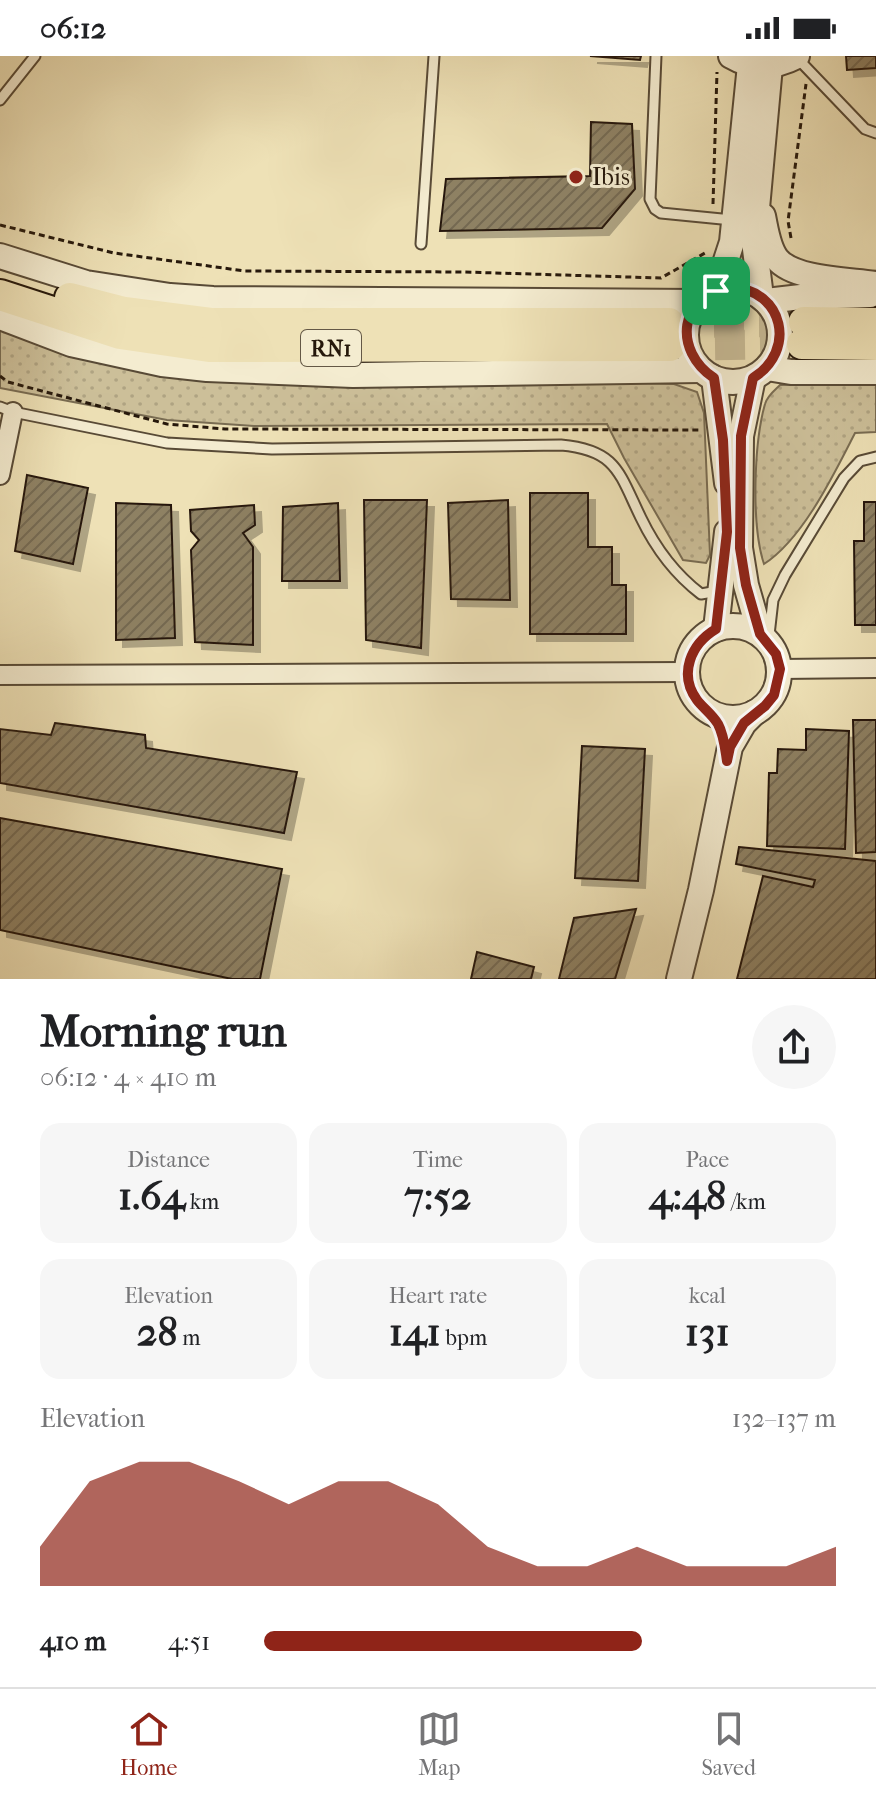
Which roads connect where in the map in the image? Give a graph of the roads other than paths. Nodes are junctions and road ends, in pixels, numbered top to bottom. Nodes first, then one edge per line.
1 (35, 56) edge
2 (434, 56) edge
3 (656, 56) edge
4 (796, 56) edge
5 (750, 62) edge
6 (0, 100) edge
7 (876, 133) edge
8 (759, 195) junction
9 (735, 220) junction
10 (421, 244) dead end
11 (0, 256) edge
12 (0, 274) edge
13 (876, 284) edge
14 (0, 295) edge
15 (876, 295) edge
16 (707, 296) junction
17 (764, 299) junction
18 (0, 317) edge
19 (876, 323) edge
20 (876, 345) edge
21 (876, 372) edge
22 (760, 373) junction
23 (707, 374) junction
24 (6, 410) edge
25 (876, 457) edge
26 (0, 475) edge
27 (721, 590) junction
28 (716, 629) junction
29 (764, 638) junction
30 (876, 668) edge
31 (780, 669) junction
32 (688, 672) junction
33 (0, 675) edge
34 (709, 711) junction
35 (754, 713) junction
36 (727, 761) junction
37 (679, 979) edge

1 - 6 lane
2 - 10 lane
3 - 9 lane
4 - 5 street
4 - 7 lane
5 - 8 street
5 - 9 street
8 - 13 street
8 - 17 street
9 - 16 street
11 - 16 street
12 - 14 highway, RN1
15 - 17 street
16 - 17 street
16 - 23 street
17 - 22 street
18 - 23 street
19 - 20 highway
21 - 22 street
22 - 23 street
22 - 29 street
23 - 27 street
24 - 26 street
24 - 27 lane
25 - 29 lane
27 - 28 street
28 - 29 street
28 - 32 street
29 - 31 street
30 - 31 street
31 - 35 street
32 - 33 street
32 - 34 street
34 - 35 street
34 - 36 street
35 - 36 street
36 - 37 street

